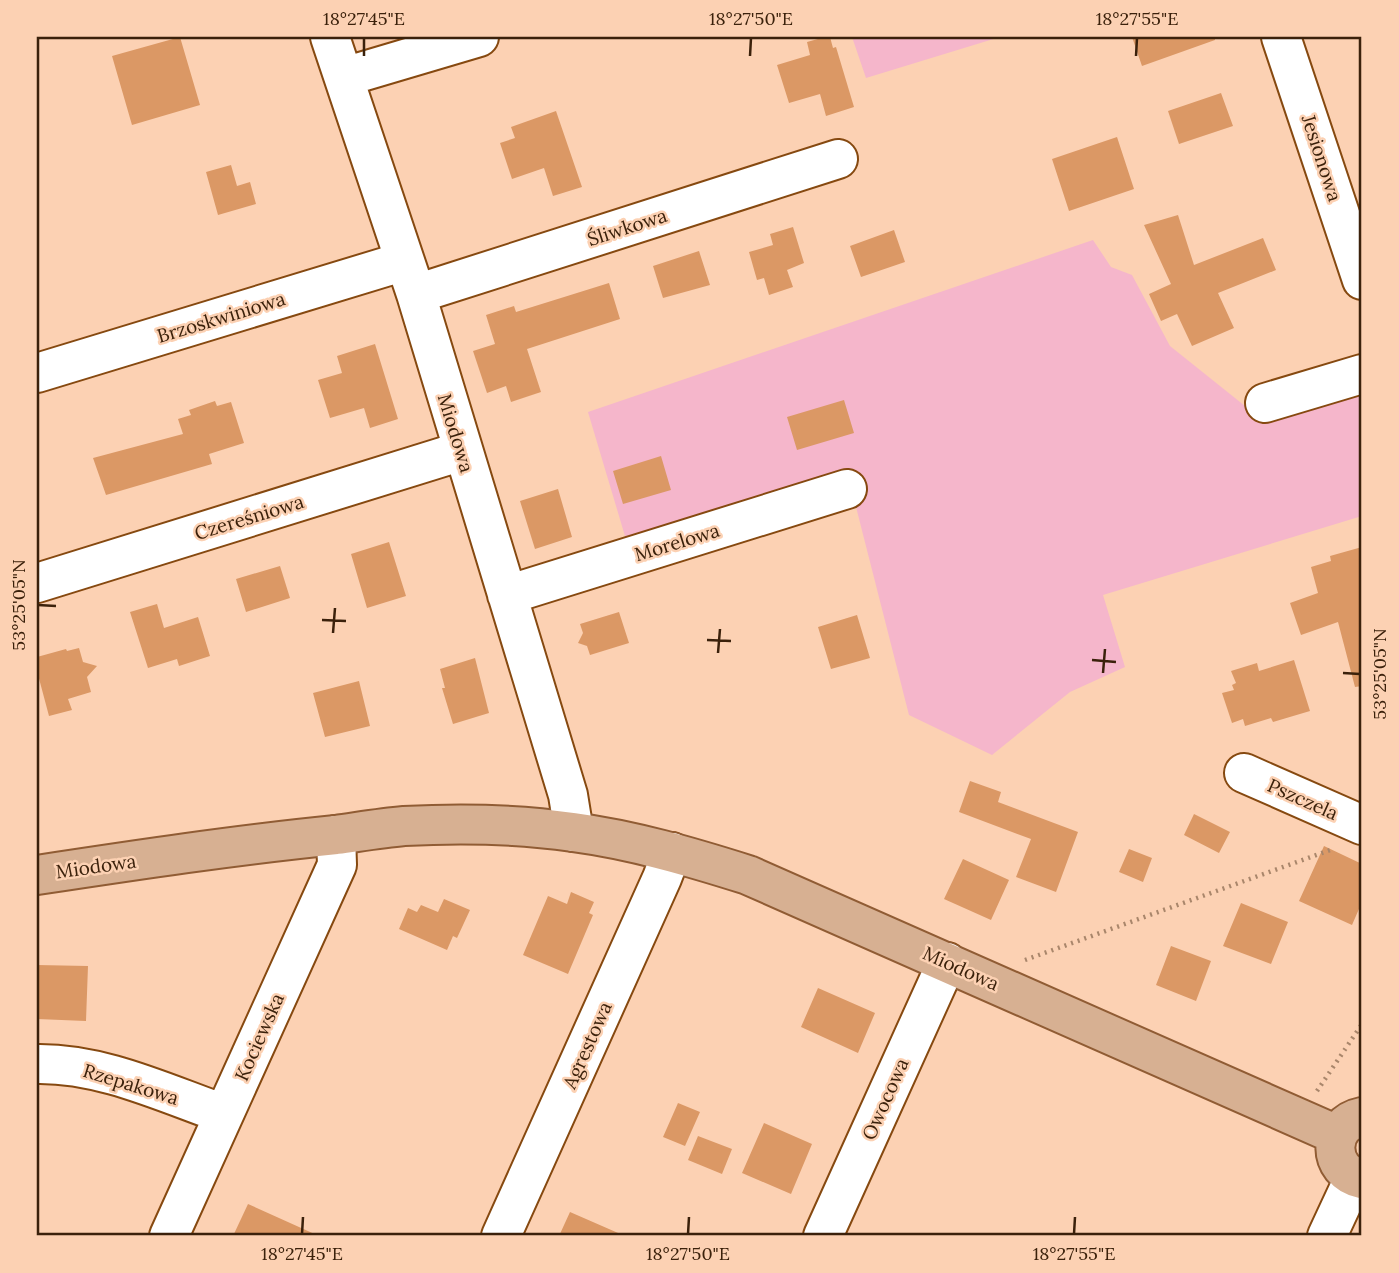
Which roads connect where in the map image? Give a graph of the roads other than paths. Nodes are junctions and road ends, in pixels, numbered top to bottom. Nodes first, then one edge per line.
1 (330, 37) edge
2 (479, 37) edge
3 (1281, 37) edge
4 (344, 77) junction
5 (838, 159) dead end
6 (410, 278) junction
7 (1362, 280) edge
8 (37, 373) edge
9 (1362, 374) edge
10 (1265, 403) dead end
11 (461, 451) junction
12 (847, 489) dead end
13 (37, 583) edge
14 (507, 596) junction
15 (1244, 773) dead end
16 (1362, 825) edge
17 (574, 832) junction
18 (336, 835) junction
19 (671, 852) junction
20 (37, 875) edge
21 (947, 962) junction
22 (37, 1064) edge
23 (224, 1114) junction
24 (1350, 1126) edge
25 (1358, 1179) edge
26 (169, 1236) edge
27 (501, 1236) edge
28 (823, 1236) edge
29 (1327, 1236) edge

1 - 4 street, Miodowa
2 - 4 street
3 - 7 street, Jesionowa
4 - 6 street, Miodowa
5 - 6 street, Śliwkowa
6 - 8 street, Brzoskwiniowa
6 - 11 street, Miodowa
9 - 10 street
11 - 13 street, Czereśniowa
11 - 14 street, Miodowa
12 - 14 street, Morelowa
14 - 17 street, Miodowa
15 - 16 street, Pszczela
17 - 18 main road, Miodowa
17 - 19 main road, Miodowa
18 - 20 main road, Miodowa
18 - 23 street, Kociewska
19 - 21 main road, Miodowa
19 - 27 street, Agrestowa
21 - 24 main road, Miodowa
21 - 28 street, Owocowa
22 - 23 street, Rzepakowa
23 - 26 street, Kociewska
24 - 25 main road
25 - 29 street

